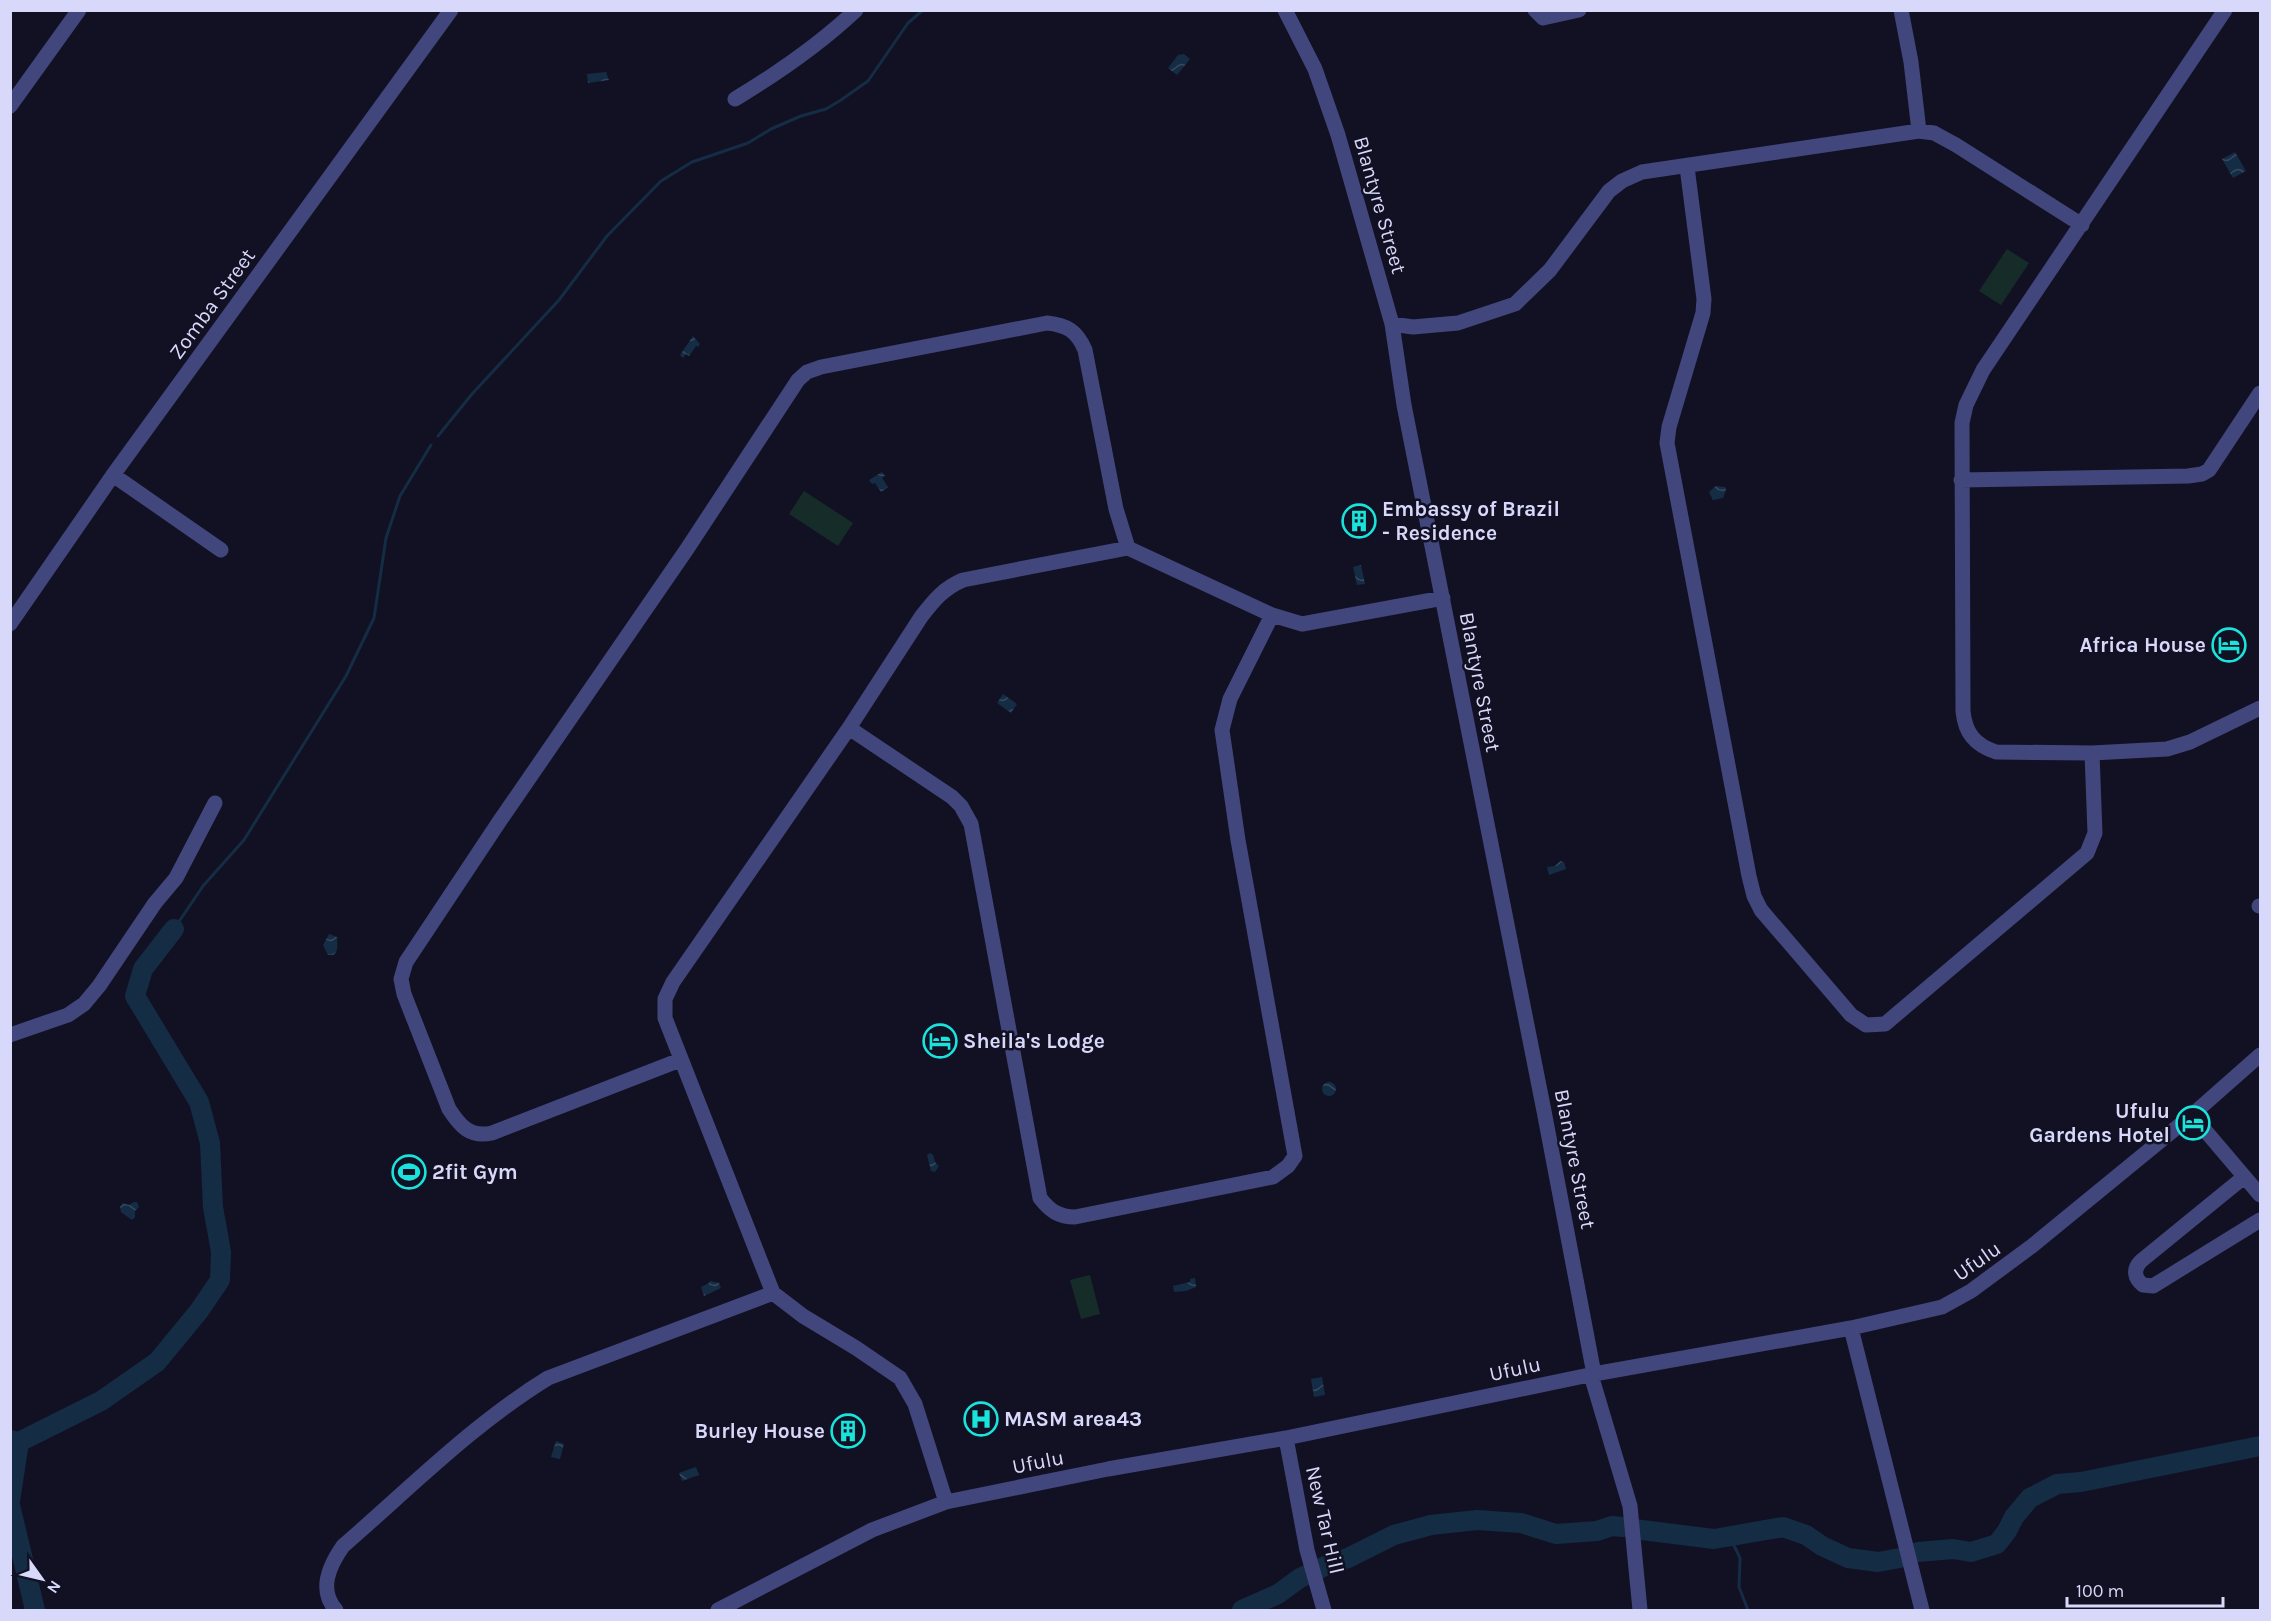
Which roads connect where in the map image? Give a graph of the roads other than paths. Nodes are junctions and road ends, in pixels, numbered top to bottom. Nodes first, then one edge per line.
1 (79, 10) edge
2 (451, 10) edge
3 (856, 10) edge
4 (1284, 10) edge
5 (1535, 10) edge
6 (1580, 10) edge
7 (1901, 10) edge
8 (2225, 10) edge
9 (735, 99) dead end
10 (10, 106) edge
11 (1919, 131) junction
12 (1687, 167) junction
13 (2082, 225) junction
14 (1392, 324) junction
15 (2260, 393) edge
16 (113, 475) junction
17 (1961, 480) junction
18 (1128, 548) junction
19 (221, 550) dead end
20 (1443, 598) junction
21 (1272, 615) junction
22 (10, 624) edge
23 (2260, 708) edge
24 (849, 728) junction
25 (2092, 753) junction
26 (215, 803) dead end
27 (10, 1035) edge
28 (2260, 1055) edge
29 (680, 1059) junction
30 (2192, 1115) junction
31 (2244, 1177) junction
32 (2260, 1195) edge
33 (2260, 1220) edge
34 (773, 1293) junction
35 (1851, 1328) junction
36 (1592, 1374) junction
37 (1286, 1438) junction
38 (946, 1502) junction
39 (336, 1611) edge
40 (718, 1611) edge
41 (1324, 1611) edge
42 (1640, 1611) edge
43 (1922, 1611) edge

1 - 10 street
2 - 16 street, Zomba Street
3 - 9 street
4 - 14 street, Blantyre Street
5 - 6 street
7 - 11 street
8 - 13 street
11 - 12 street
11 - 13 street
12 - 14 street
12 - 25 street
13 - 17 street
14 - 20 street, Blantyre Street
15 - 17 street
16 - 19 street
16 - 22 street, Zomba Street
17 - 25 street
18 - 21 street
18 - 24 street
18 - 29 street
20 - 21 street
20 - 36 street, Blantyre Street
21 - 24 street
23 - 25 street
24 - 29 street
26 - 27 street
28 - 30 street, Ufulu
29 - 34 street
30 - 31 street
30 - 35 street, Ufulu
31 - 32 street
31 - 33 street
34 - 38 street
34 - 39 street
35 - 36 street, Ufulu
35 - 43 street
36 - 37 street, Ufulu
36 - 42 street, Blantyre Street
37 - 38 street, Ufulu
37 - 41 street, New Tar Hill
38 - 40 street, Ufulu

